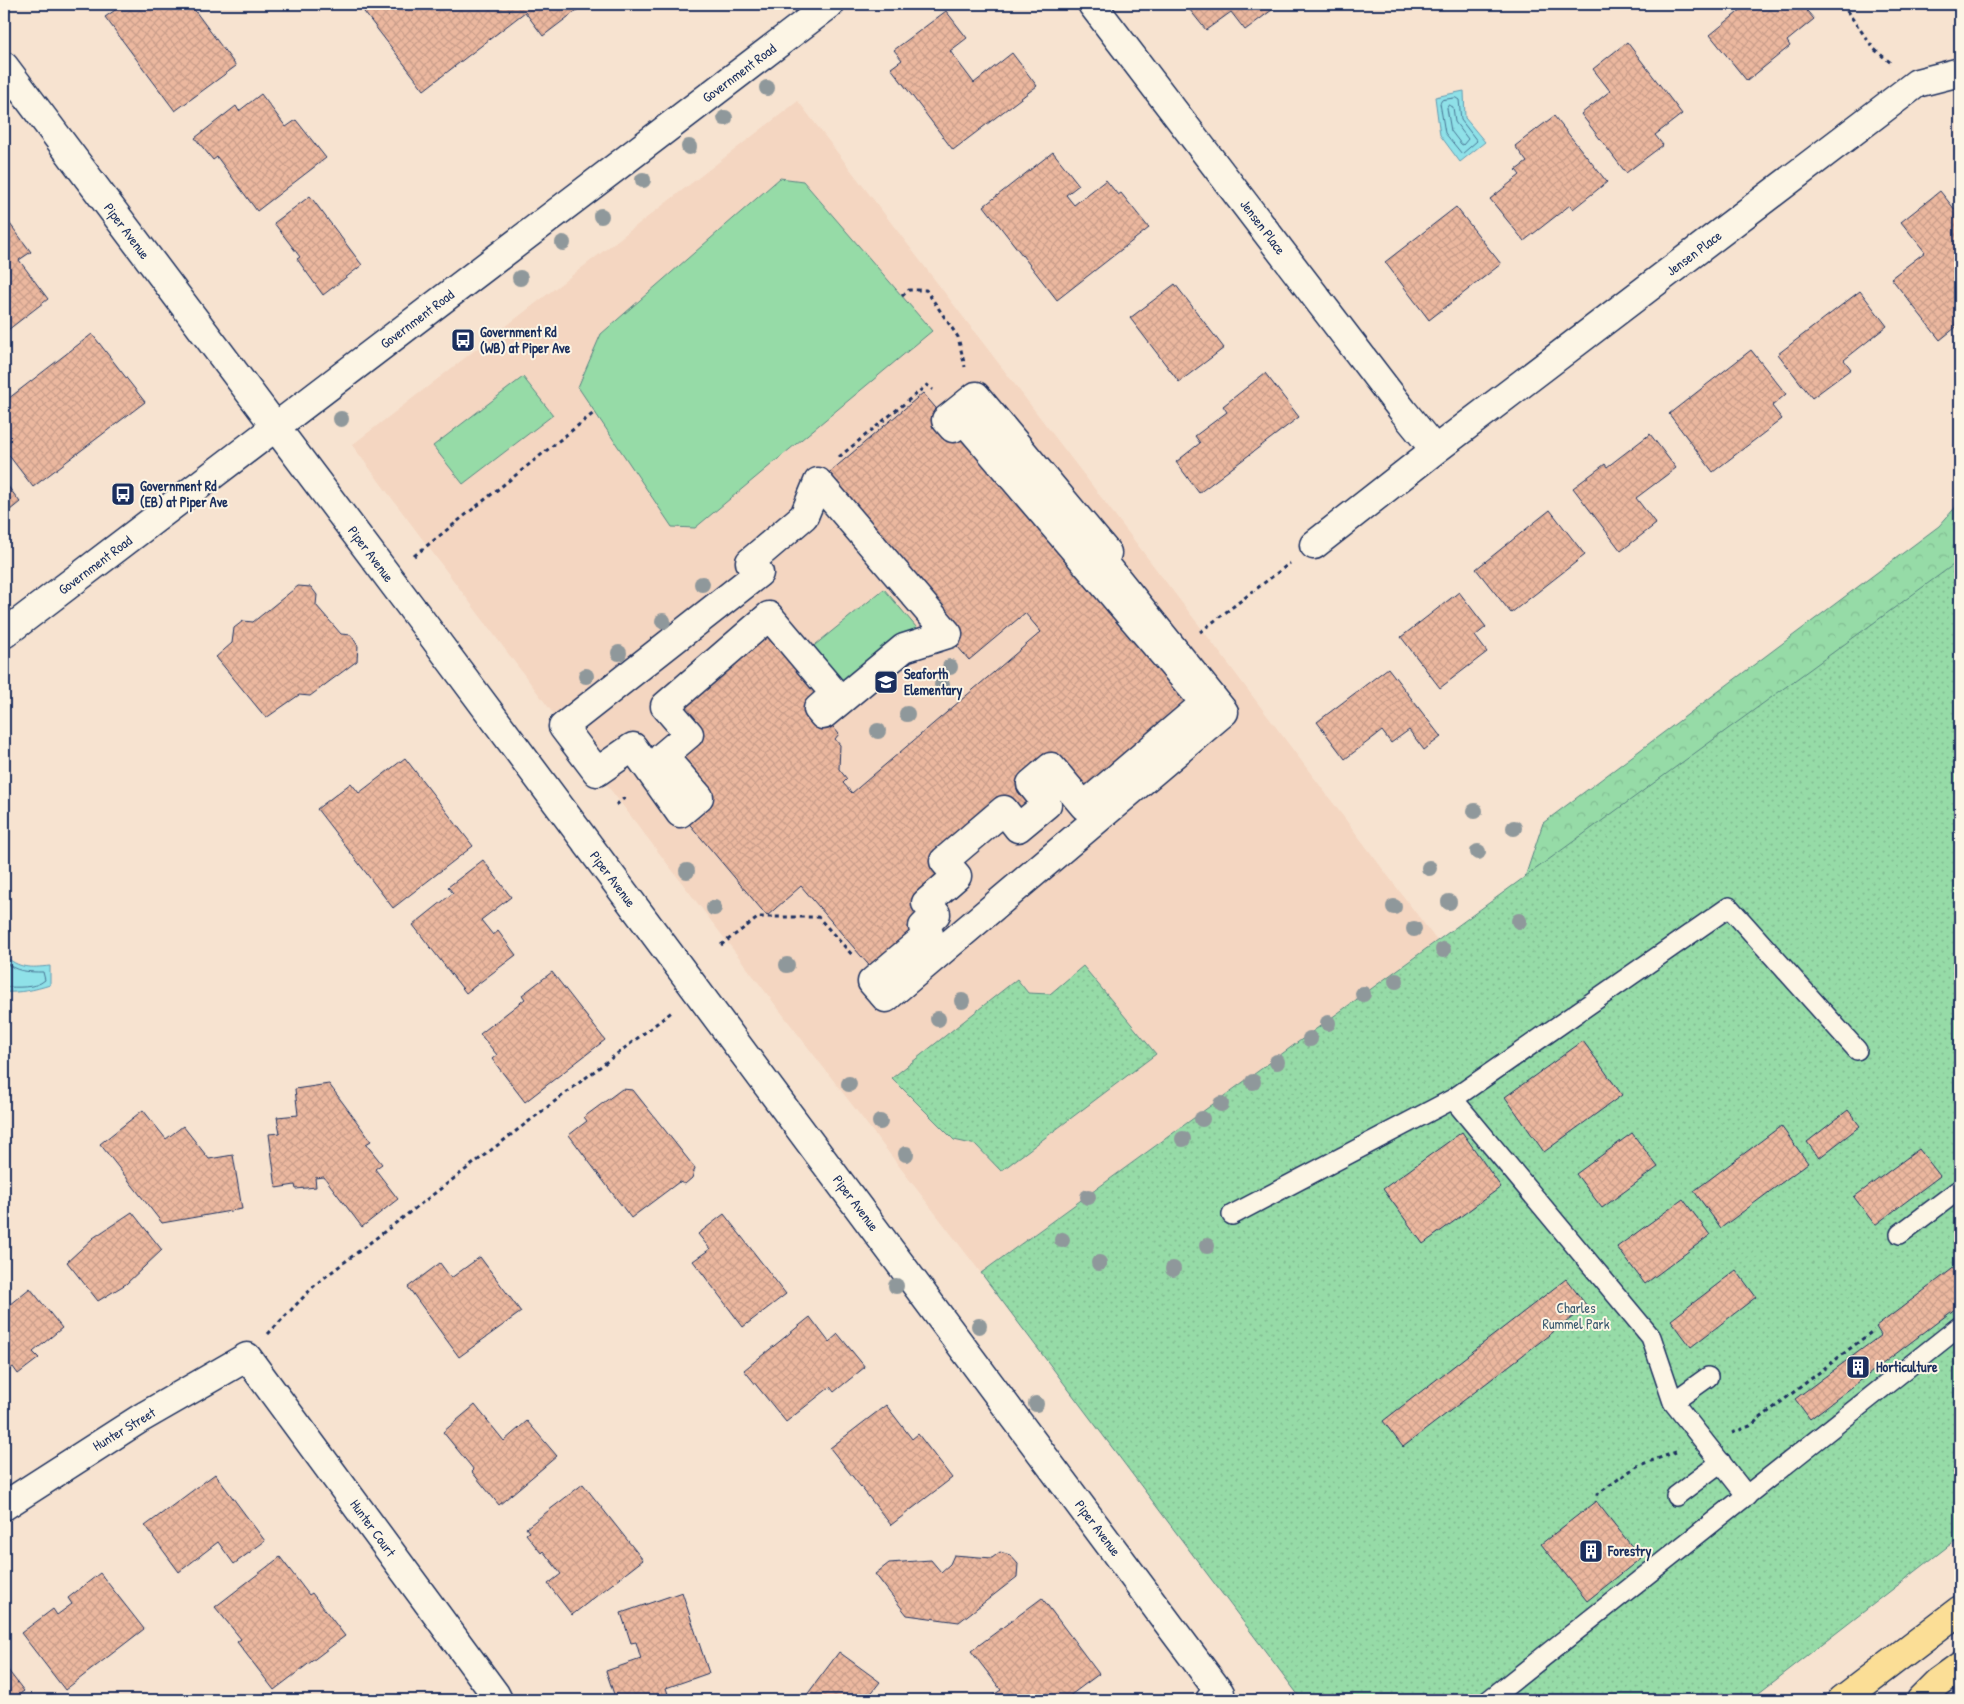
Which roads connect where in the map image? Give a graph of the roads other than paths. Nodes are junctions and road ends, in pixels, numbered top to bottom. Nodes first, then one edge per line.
1 (830, 4) edge
2 (1092, 4) edge
3 (4, 66) edge
4 (1960, 72) edge
5 (276, 428) junction
6 (1435, 450) junction
7 (815, 487) joint
8 (1314, 545) road end
9 (4, 634) edge
10 (875, 979) joint
11 (1857, 1050) dead end
12 (1453, 1099) junction
13 (1960, 1189) edge
14 (1232, 1215) dead end
15 (1900, 1234) dead end
16 (1960, 1326) edge
17 (248, 1357) joint
18 (1708, 1377) dead end
19 (1674, 1402) junction
20 (1721, 1462) junction
21 (1676, 1496) dead end
22 (1747, 1496) junction
23 (4, 1506) edge
24 (1960, 1610) edge
25 (1960, 1667) edge
26 (1220, 1698) edge
27 (498, 1700) edge
28 (1489, 1700) edge
29 (1842, 1700) edge
30 (1921, 1700) edge

1 - 5 street, Government Road
2 - 6 street, Jensen Place
3 - 5 street, Piper Avenue
4 - 6 street, Jensen Place
5 - 9 street, Government Road
5 - 26 street, Piper Avenue
6 - 8 street, Jensen Place
7 - 7 street
10 - 10 street
11 - 12 lane
12 - 14 lane
12 - 19 lane
13 - 15 lane
16 - 22 lane
17 - 23 street, Hunter Street
17 - 27 street, Hunter Court
18 - 19 lane
19 - 20 lane
20 - 21 lane
20 - 22 lane
22 - 28 lane
24 - 29 main road
25 - 30 main road

